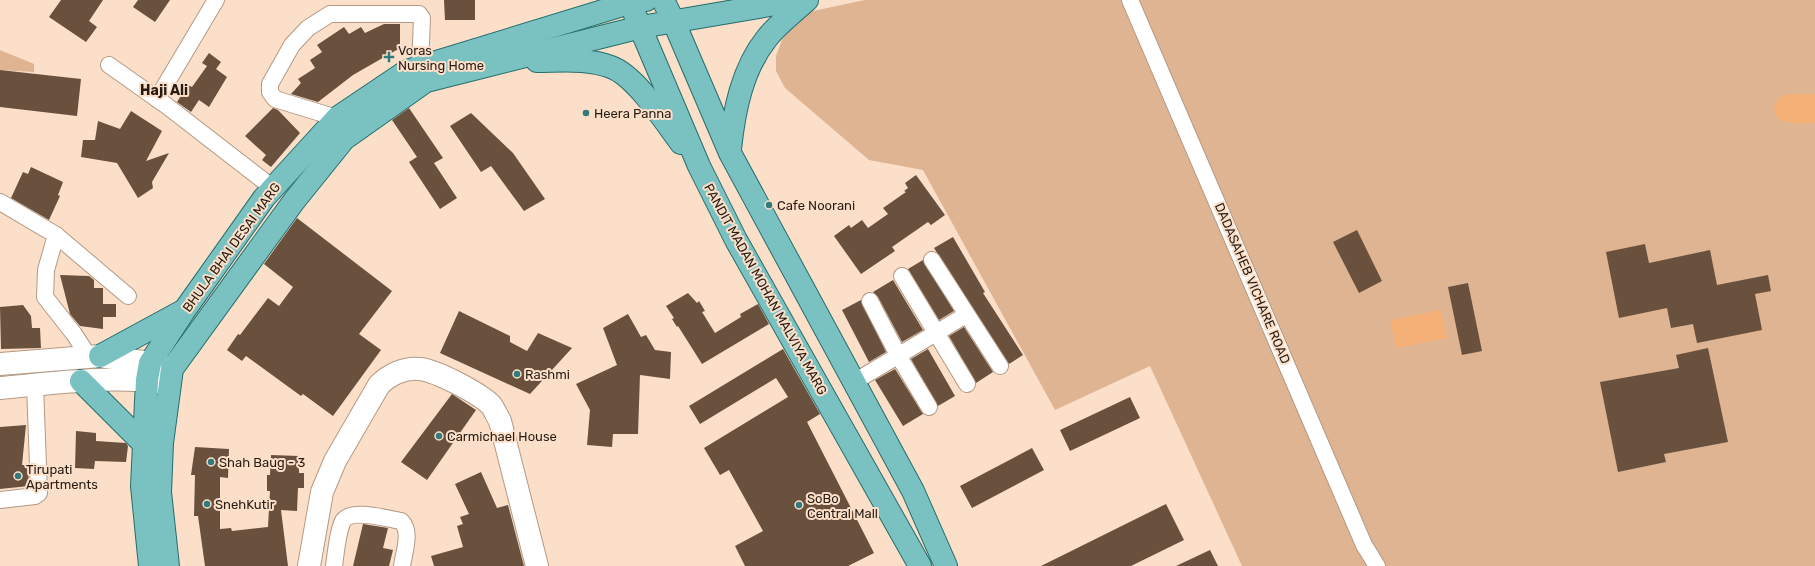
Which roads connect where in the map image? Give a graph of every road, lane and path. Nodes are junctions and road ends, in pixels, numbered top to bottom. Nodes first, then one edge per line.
1 (216, 0) edge
2 (663, 0) edge
3 (799, 0) edge
4 (807, 0) edge
5 (1130, 0) edge
6 (635, 1) edge
7 (673, 20) junction
8 (641, 26) junction
9 (501, 62) junction
10 (109, 65) dead end
11 (420, 67) junction
12 (157, 99) junction
13 (337, 118) junction
14 (730, 153) junction
15 (699, 166) junction
16 (273, 188) junction
17 (0, 202) edge
18 (56, 235) junction
19 (932, 260) dead end
20 (902, 276) dead end
21 (128, 296) dead end
22 (870, 301) dead end
23 (184, 311) junction
24 (966, 315) junction
25 (936, 333) junction
26 (833, 342) junction
27 (898, 355) junction
28 (95, 357) junction
29 (803, 358) junction
30 (0, 364) edge
31 (1000, 366) dead end
32 (148, 372) junction
33 (171, 376) junction
34 (81, 381) junction
35 (854, 382) junction
36 (967, 384) dead end
37 (35, 385) junction
38 (0, 388) edge
39 (929, 407) dead end
40 (144, 444) junction
41 (0, 500) edge
42 (936, 547) junction
43 (917, 562) edge
44 (150, 566) edge
45 (168, 566) edge
46 (309, 566) edge
47 (334, 566) edge
48 (402, 566) edge
49 (537, 566) edge
50 (946, 566) edge
51 (1377, 566) edge

1 - 12 street
2 - 7 main road
3 - 7 main road, BHULA BHAI DESAI MARG
4 - 14 main road
5 - 51 street, DADASAHEB VICHARE ROAD
6 - 8 main road, PANDIT MADAN MOHAN MALVIYA MARG
6 - 11 main road, BHULA BHAI DESAI MARG
7 - 8 main road, BHULA BHAI DESAI MARG
7 - 14 main road
8 - 9 main road, BHULA BHAI DESAI MARG
8 - 15 main road, PANDIT MADAN MOHAN MALVIYA MARG
9 - 15 main road
9 - 33 main road, BHULA BHAI DESAI MARG
10 - 12 street
11 - 13 main road, BHULA BHAI DESAI MARG
11 - 13 street
12 - 16 street
13 - 16 main road, BHULA BHAI DESAI MARG
14 - 26 main road
15 - 29 main road, PANDIT MADAN MOHAN MALVIYA MARG
16 - 23 main road, BHULA BHAI DESAI MARG
17 - 18 street
18 - 21 street
18 - 28 street
19 - 24 street
20 - 25 street
22 - 27 street
23 - 28 main road
23 - 32 main road, BHULA BHAI DESAI MARG
24 - 25 street
24 - 31 street
25 - 27 street
25 - 36 street
26 - 29 main road
26 - 35 main road
27 - 35 street
27 - 39 street
28 - 30 street
28 - 32 street
29 - 43 main road, PANDIT MADAN MOHAN MALVIYA MARG
32 - 33 street
32 - 34 street
32 - 40 main road
33 - 45 main road
34 - 37 street
34 - 40 main road
35 - 42 main road
37 - 38 street
37 - 41 street
40 - 44 main road
42 - 43 street
42 - 50 main road
46 - 49 street
47 - 48 street

